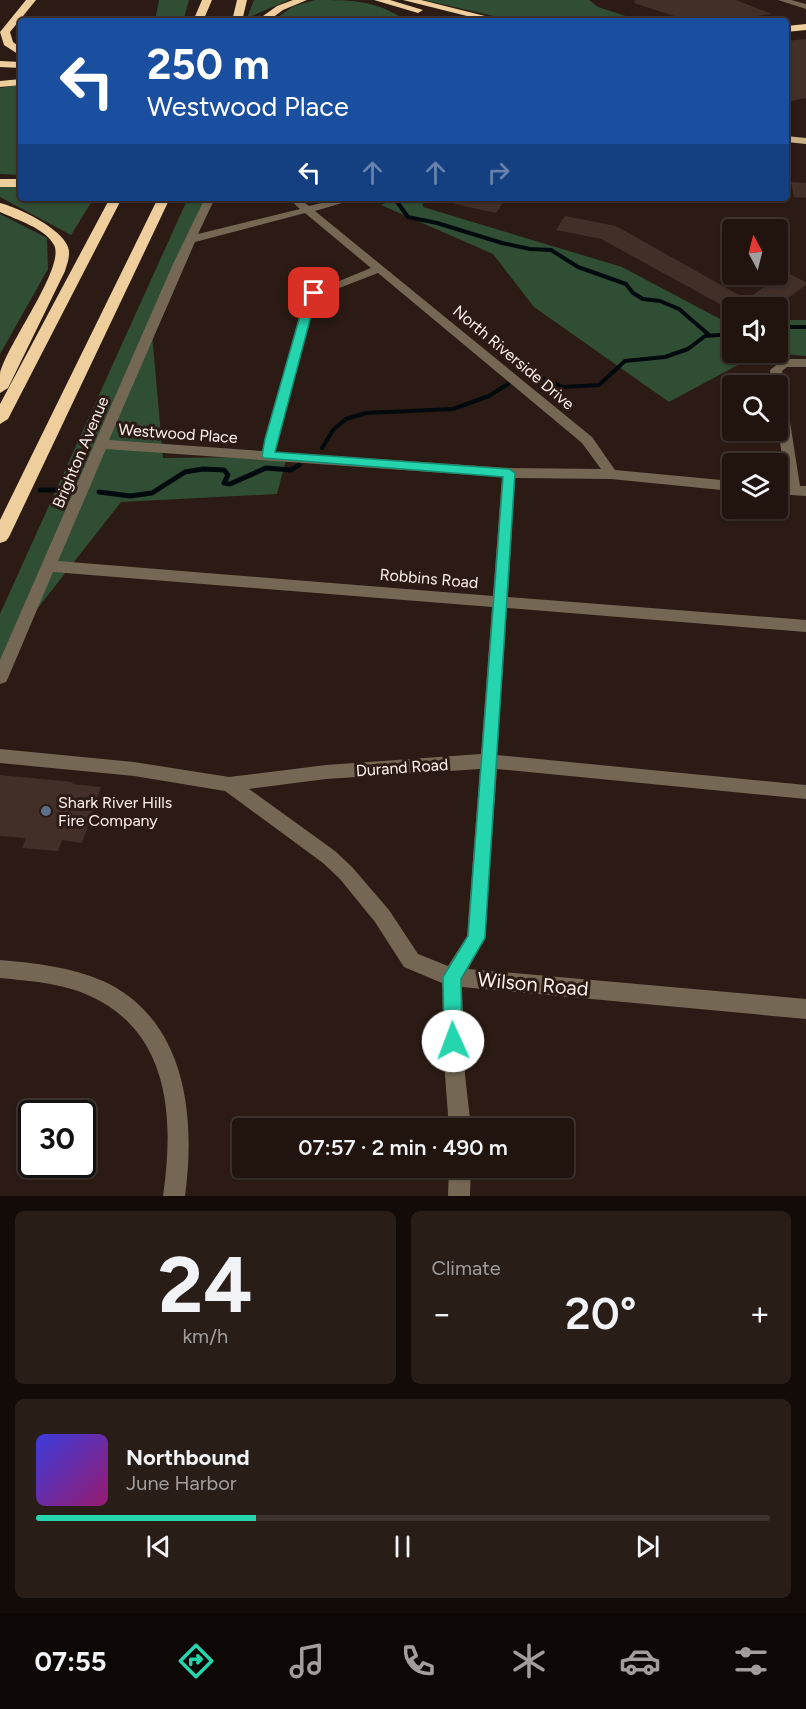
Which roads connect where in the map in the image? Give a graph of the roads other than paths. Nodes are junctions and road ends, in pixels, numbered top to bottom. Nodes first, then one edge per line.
1 (18, 0) edge
2 (31, 0) edge
3 (198, 0) edge
4 (207, 0) edge
5 (242, 0) edge
6 (302, 0) edge
7 (379, 0) edge
8 (408, 0) edge
9 (782, 0) edge
10 (397, 5) junction
11 (438, 7) junction
12 (806, 7) edge
13 (6, 13) dead end
14 (196, 18) edge
15 (198, 18) edge
16 (238, 18) edge
17 (265, 18) edge
18 (413, 18) edge
19 (441, 18) edge
20 (457, 18) edge
21 (487, 18) edge
22 (806, 27) edge
23 (789, 29) edge
24 (18, 51) edge
25 (0, 64) edge
26 (18, 65) edge
27 (0, 72) edge
28 (18, 74) edge
29 (18, 82) edge
30 (0, 84) edge
31 (789, 139) edge
32 (806, 141) edge
33 (0, 183) edge
34 (18, 183) edge
35 (114, 201) edge
36 (163, 201) edge
37 (209, 201) edge
38 (296, 201) edge
39 (342, 201) edge
40 (0, 207) edge
41 (307, 210) junction
42 (192, 239) junction
43 (379, 269) junction
44 (806, 363) edge
45 (0, 388) edge
46 (0, 419) edge
47 (102, 444) junction
48 (268, 456) junction
49 (509, 473) junction
50 (611, 474) junction
51 (722, 485) edge
52 (800, 491) edge
53 (0, 537) edge
54 (49, 566) junction
55 (500, 602) junction
56 (806, 627) edge
57 (0, 678) edge
58 (0, 756) edge
59 (489, 761) junction
60 (229, 784) junction
61 (806, 792) edge
62 (0, 969) edge
63 (452, 977) junction
64 (806, 1009) edge
65 (459, 1118) edge
66 (460, 1178) edge
67 (174, 1196) edge
68 (459, 1196) edge

1 - 13 highway
2 - 24 highway
3 - 14 highway
4 - 15 highway
5 - 16 highway
6 - 17 highway
7 - 10 highway
8 - 11 highway
9 - 12 street
10 - 18 highway
10 - 19 highway
11 - 20 highway
11 - 21 highway
22 - 23 highway
25 - 26 highway
27 - 28 highway
29 - 30 highway
31 - 32 main road
33 - 34 highway
35 - 46 highway
36 - 53 highway
37 - 42 street, Brighton Avenue
38 - 41 street, North Riverside Drive
39 - 41 street
40 - 45 highway
41 - 42 street
41 - 43 street, North Riverside Drive
42 - 47 street, Brighton Avenue
43 - 48 street
43 - 50 street, North Riverside Drive
44 - 52 street
47 - 48 street, Westwood Place
47 - 54 street, Brighton Avenue
48 - 49 street, Westwood Place
49 - 50 street, Westwood Place
49 - 55 street
50 - 51 street
54 - 55 street, Robbins Road
54 - 57 street, Brighton Avenue
55 - 56 street, Robbins Road
55 - 59 street
58 - 60 street, Durand Road
59 - 60 street, Durand Road
59 - 61 street, Durand Road
59 - 63 street
60 - 63 street, Wilson Road
62 - 67 street
63 - 64 street, Wilson Road
63 - 65 street
66 - 68 street

